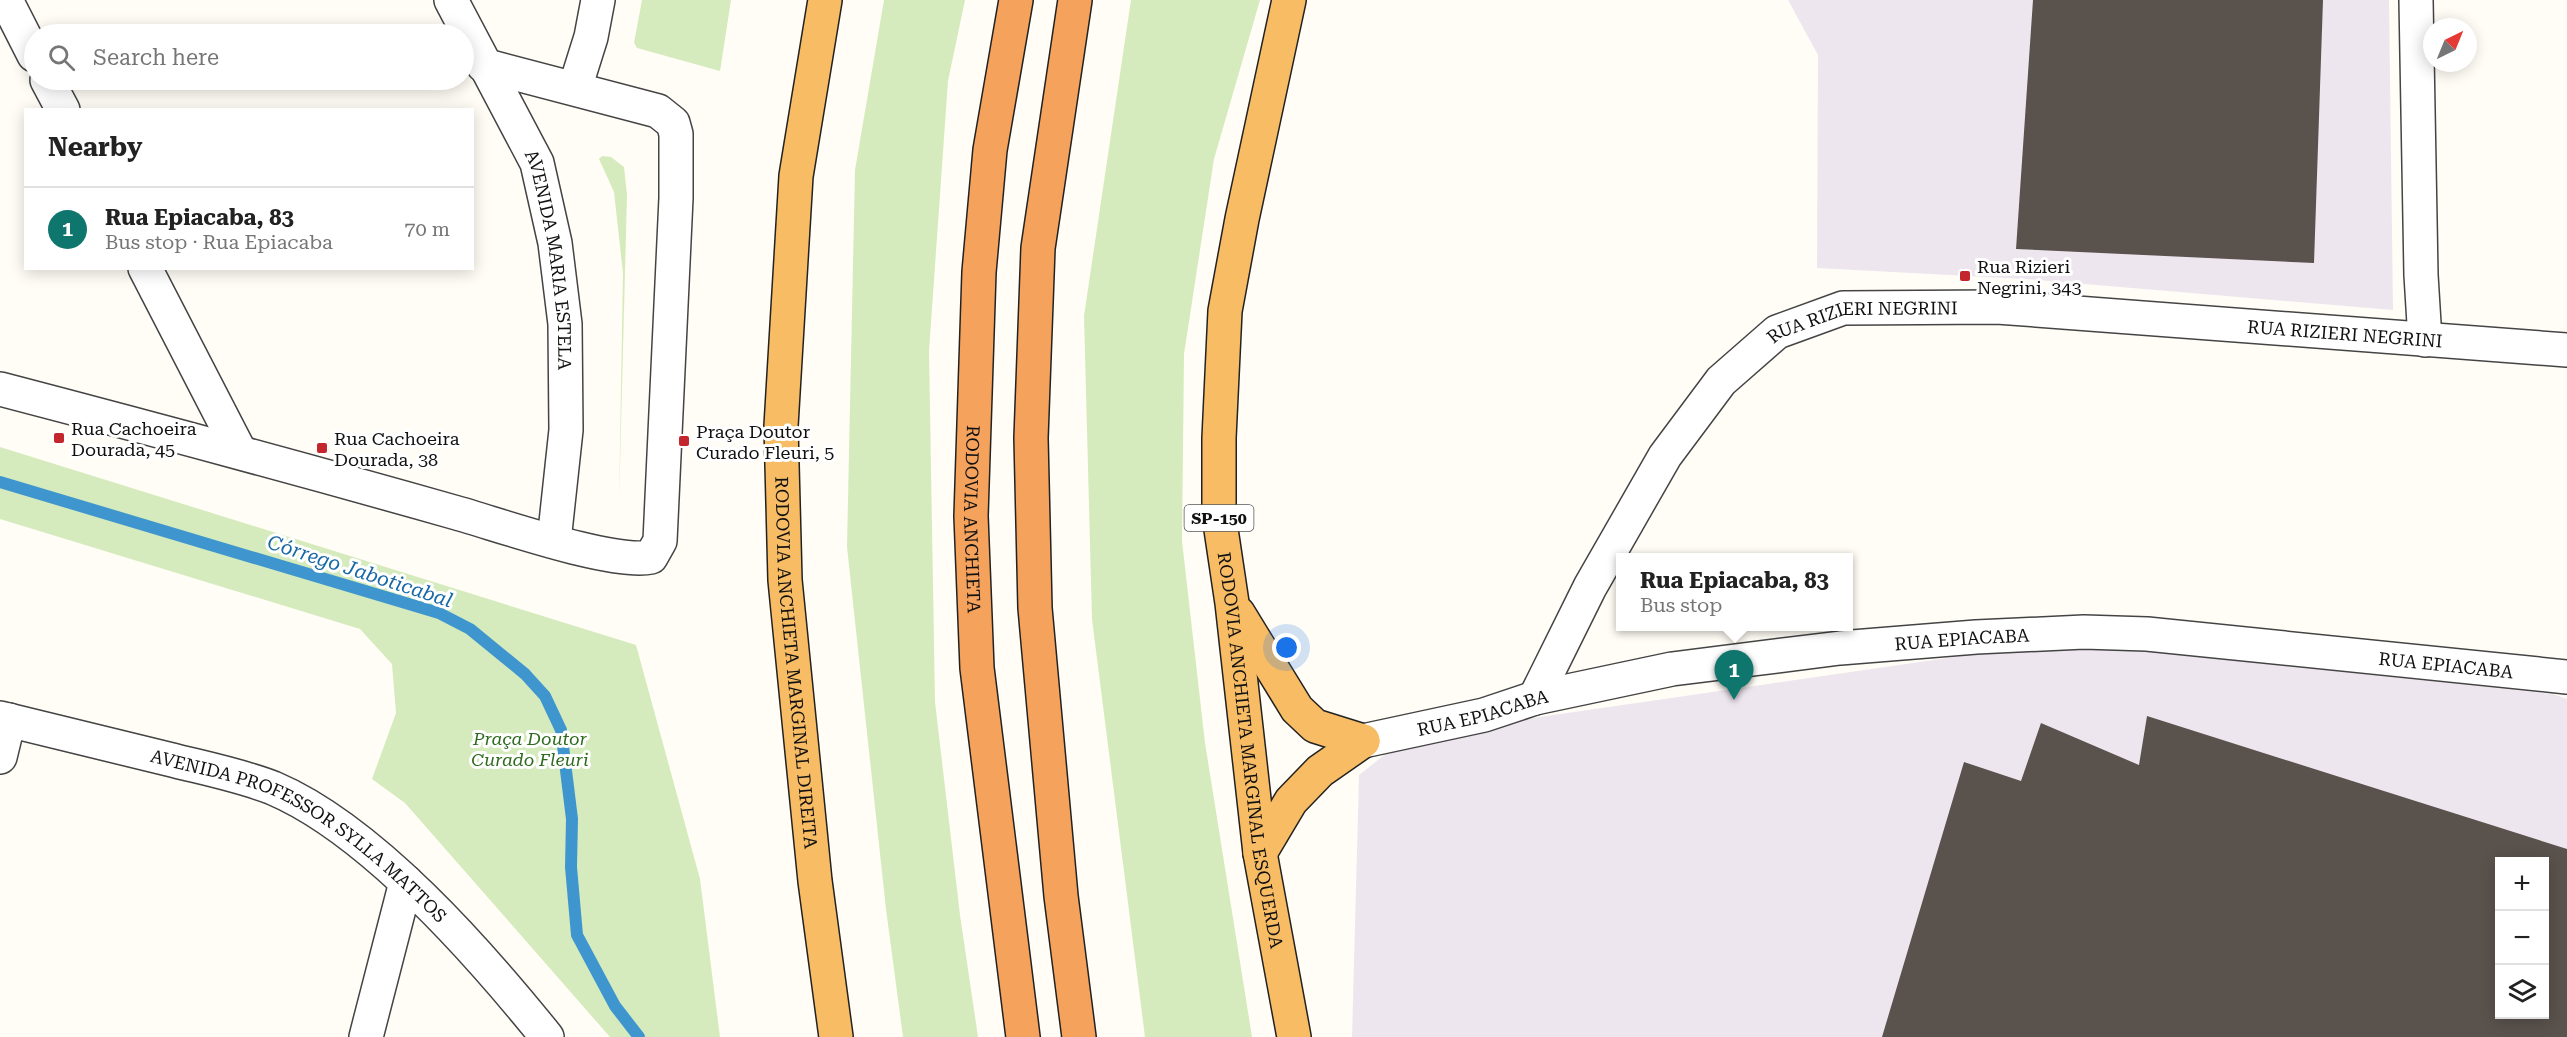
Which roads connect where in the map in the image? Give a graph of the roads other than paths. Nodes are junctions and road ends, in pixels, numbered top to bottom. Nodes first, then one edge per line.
1 (6, 0) edge
2 (451, 0) edge
3 (598, 0) edge
4 (825, 0) edge
5 (1016, 0) edge
6 (1076, 0) edge
7 (1289, 0) edge
8 (2416, 0) edge
9 (463, 24) edge
10 (24, 35) edge
11 (474, 47) edge
12 (483, 65) junction
13 (575, 88) junction
14 (52, 90) edge
15 (62, 108) edge
16 (146, 270) edge
17 (2425, 340) junction
18 (2567, 350) edge
19 (0, 389) edge
20 (240, 452) junction
21 (554, 541) junction
22 (1232, 603) junction
23 (2567, 677) edge
24 (1535, 698) junction
25 (5, 719) edge
26 (1363, 741) junction
27 (0, 757) edge
28 (1260, 853) junction
29 (406, 882) junction
30 (366, 1037) edge
31 (547, 1037) edge
32 (836, 1037) edge
33 (1023, 1037) edge
34 (1079, 1037) edge
35 (1294, 1037) edge

1 - 10 street
2 - 9 street, AVENIDA MARIA ESTELA
3 - 13 street
4 - 32 highway, RODOVIA ANCHIETA MARGINAL DIREITA
5 - 33 highway, RODOVIA ANCHIETA
6 - 34 highway
7 - 22 highway, RODOVIA ANCHIETA MARGINAL ESQUERDA / SP-150
8 - 17 street
11 - 12 street, AVENIDA MARIA ESTELA
12 - 13 street
12 - 21 street, AVENIDA MARIA ESTELA
13 - 21 street
14 - 15 street
16 - 20 street
17 - 18 street, RUA RIZIERI NEGRINI
17 - 24 street, RUA RIZIERI NEGRINI
19 - 20 street
20 - 21 street
22 - 26 highway
22 - 28 highway, RODOVIA ANCHIETA MARGINAL ESQUERDA / SP-150
23 - 24 street, RUA EPIACABA
24 - 26 street, RUA EPIACABA
25 - 27 street
25 - 29 street, AVENIDA PROFESSOR SYLLA MATTOS
26 - 28 highway
28 - 35 highway, RODOVIA ANCHIETA MARGINAL ESQUERDA / SP-150
29 - 30 street
29 - 31 street, AVENIDA PROFESSOR SYLLA MATTOS

